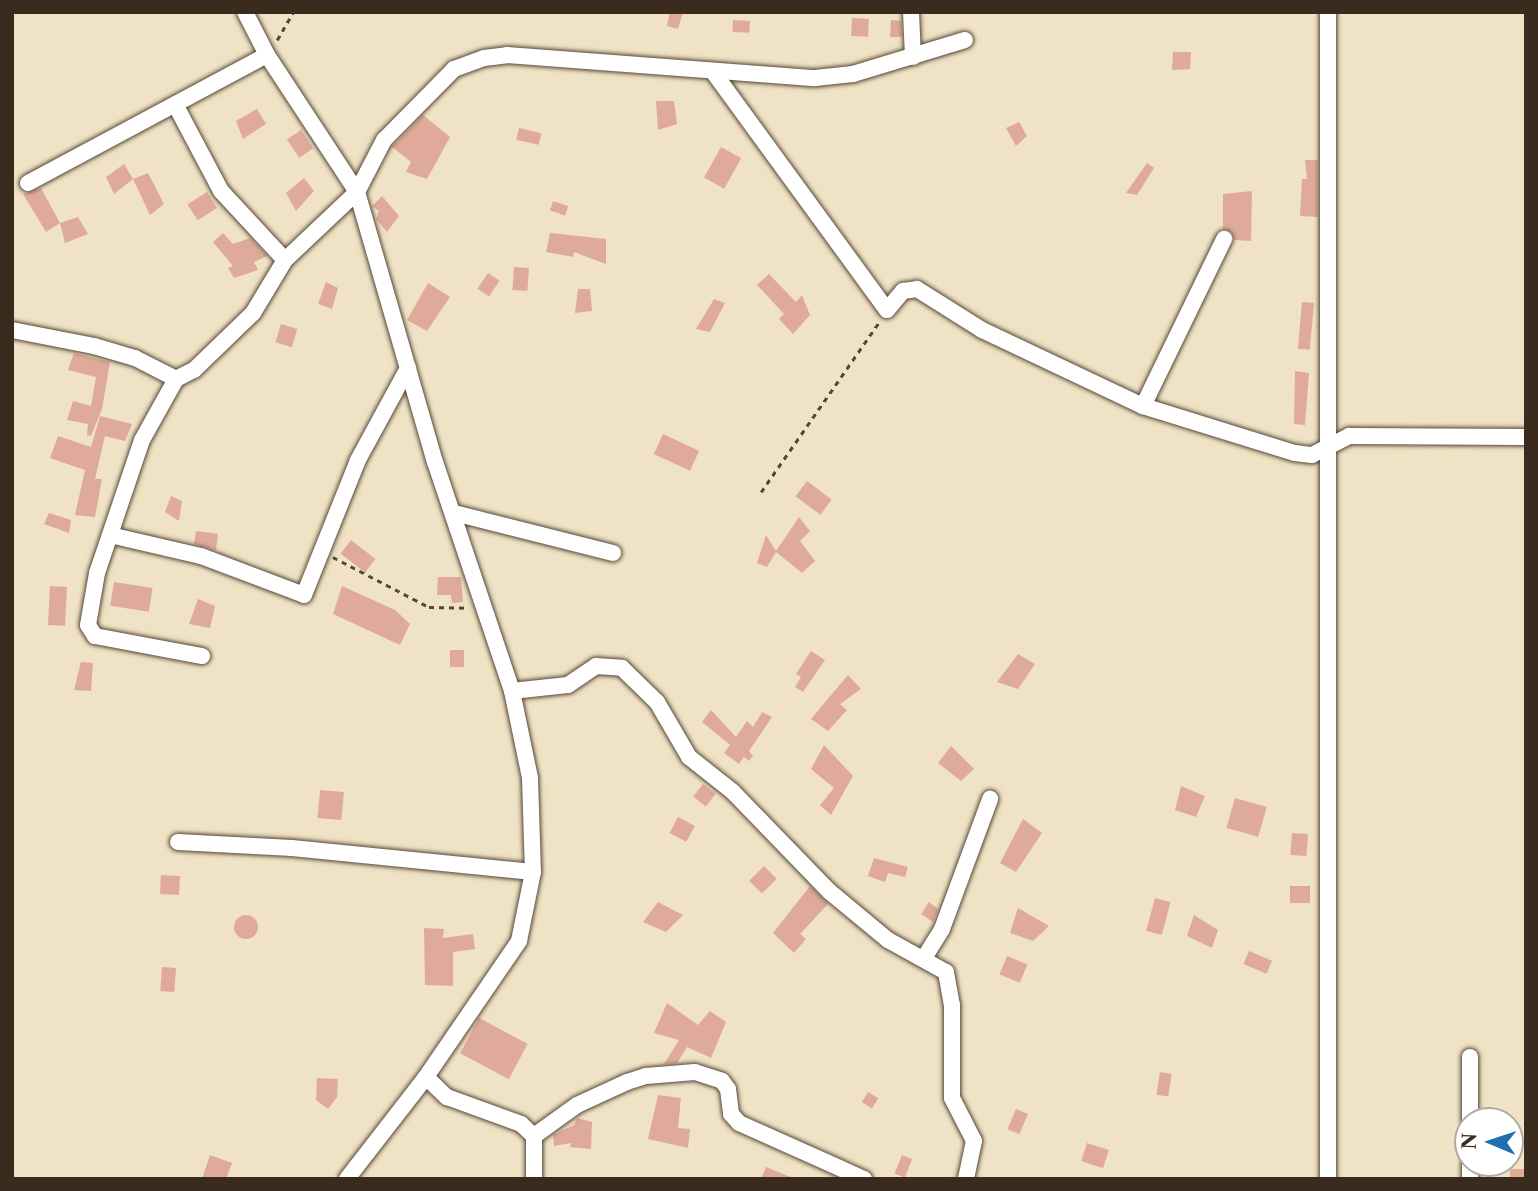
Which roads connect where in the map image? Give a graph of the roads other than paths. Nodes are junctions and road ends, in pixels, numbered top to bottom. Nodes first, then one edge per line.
1 (246, 12) edge
2 (911, 12) edge
3 (1328, 12) edge
4 (965, 40) dead end
5 (267, 55) junction
6 (913, 57) junction
7 (714, 73) junction
8 (176, 106) junction
9 (28, 183) dead end
10 (357, 192) junction
11 (1224, 239) dead end
12 (285, 260) junction
13 (12, 330) edge
14 (408, 368) junction
15 (176, 379) junction
16 (1143, 406) junction
17 (1526, 437) edge
18 (1328, 447) junction
19 (454, 513) junction
20 (110, 535) junction
21 (613, 553) dead end
22 (202, 656) dead end
23 (512, 691) junction
24 (990, 799) dead end
25 (178, 842) dead end
26 (533, 872) junction
27 (924, 958) junction
28 (1471, 1057) dead end
29 (426, 1077) junction
30 (1470, 1107) edge
31 (534, 1136) junction
32 (347, 1179) edge
33 (534, 1179) edge
34 (864, 1179) edge
35 (966, 1179) edge
36 (1328, 1179) edge

1 - 5 street
2 - 6 street
3 - 18 street
4 - 6 street
5 - 8 street
5 - 10 street
6 - 7 street
7 - 10 street
7 - 16 street
8 - 9 street
8 - 12 street
10 - 12 street
10 - 14 street
11 - 16 street
12 - 15 street
13 - 15 street
14 - 19 street
14 - 20 street
15 - 20 street
16 - 18 street
17 - 18 street
18 - 36 street
19 - 21 street
19 - 23 street
20 - 22 street
23 - 26 street
23 - 27 street
24 - 27 street
25 - 26 street
26 - 29 street
27 - 35 street
28 - 30 street
29 - 31 street
29 - 32 street
31 - 33 street
31 - 34 street

